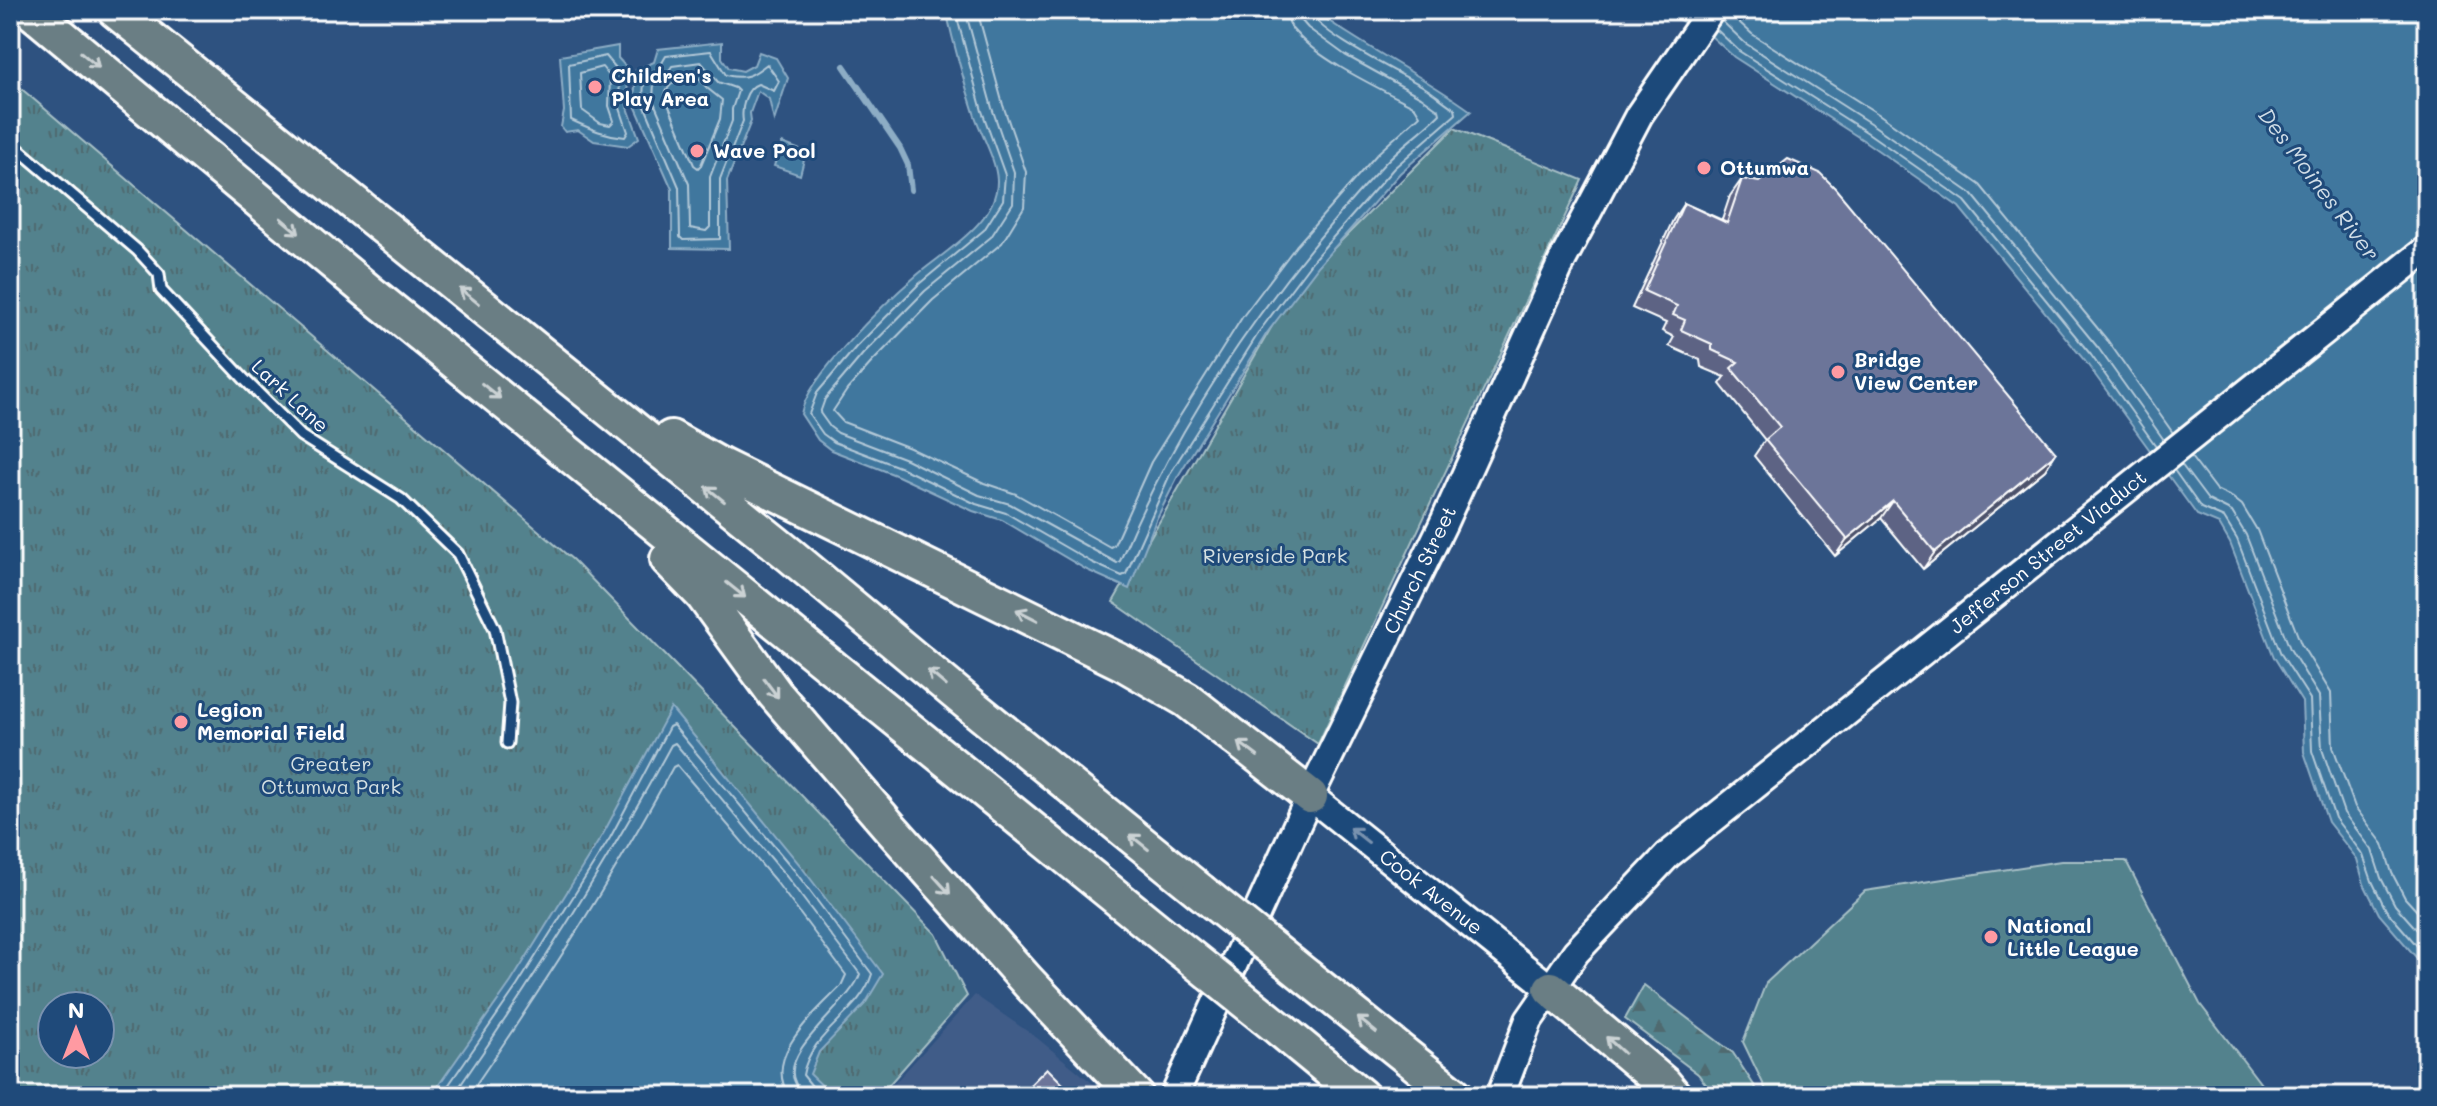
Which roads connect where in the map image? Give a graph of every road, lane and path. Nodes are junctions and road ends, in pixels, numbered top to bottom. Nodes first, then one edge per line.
1 (30, 10) edge
2 (115, 10) edge
3 (1711, 10) edge
4 (10, 142) edge
5 (2427, 249) edge
6 (581, 387) junction
7 (531, 424) junction
8 (507, 743) dead end
9 (1310, 796) junction
10 (1551, 989) junction
11 (1136, 1096) edge
12 (1174, 1096) edge
13 (1361, 1096) edge
14 (1456, 1096) edge
15 (1500, 1096) edge
16 (1674, 1096) edge

1 -> 7 highway
6 -> 2 highway
3 - 9 main road, Church Street
4 - 8 lane, Lark Lane
5 - 10 main road, Jefferson Street Viaduct
9 -> 6 highway
14 -> 6 highway, bridge
7 -> 11 highway
7 -> 13 highway, bridge
10 -> 9 main road, Cook Avenue
9 - 12 main road, Church Street
10 - 15 main road, Jefferson Street Viaduct
16 -> 10 highway

